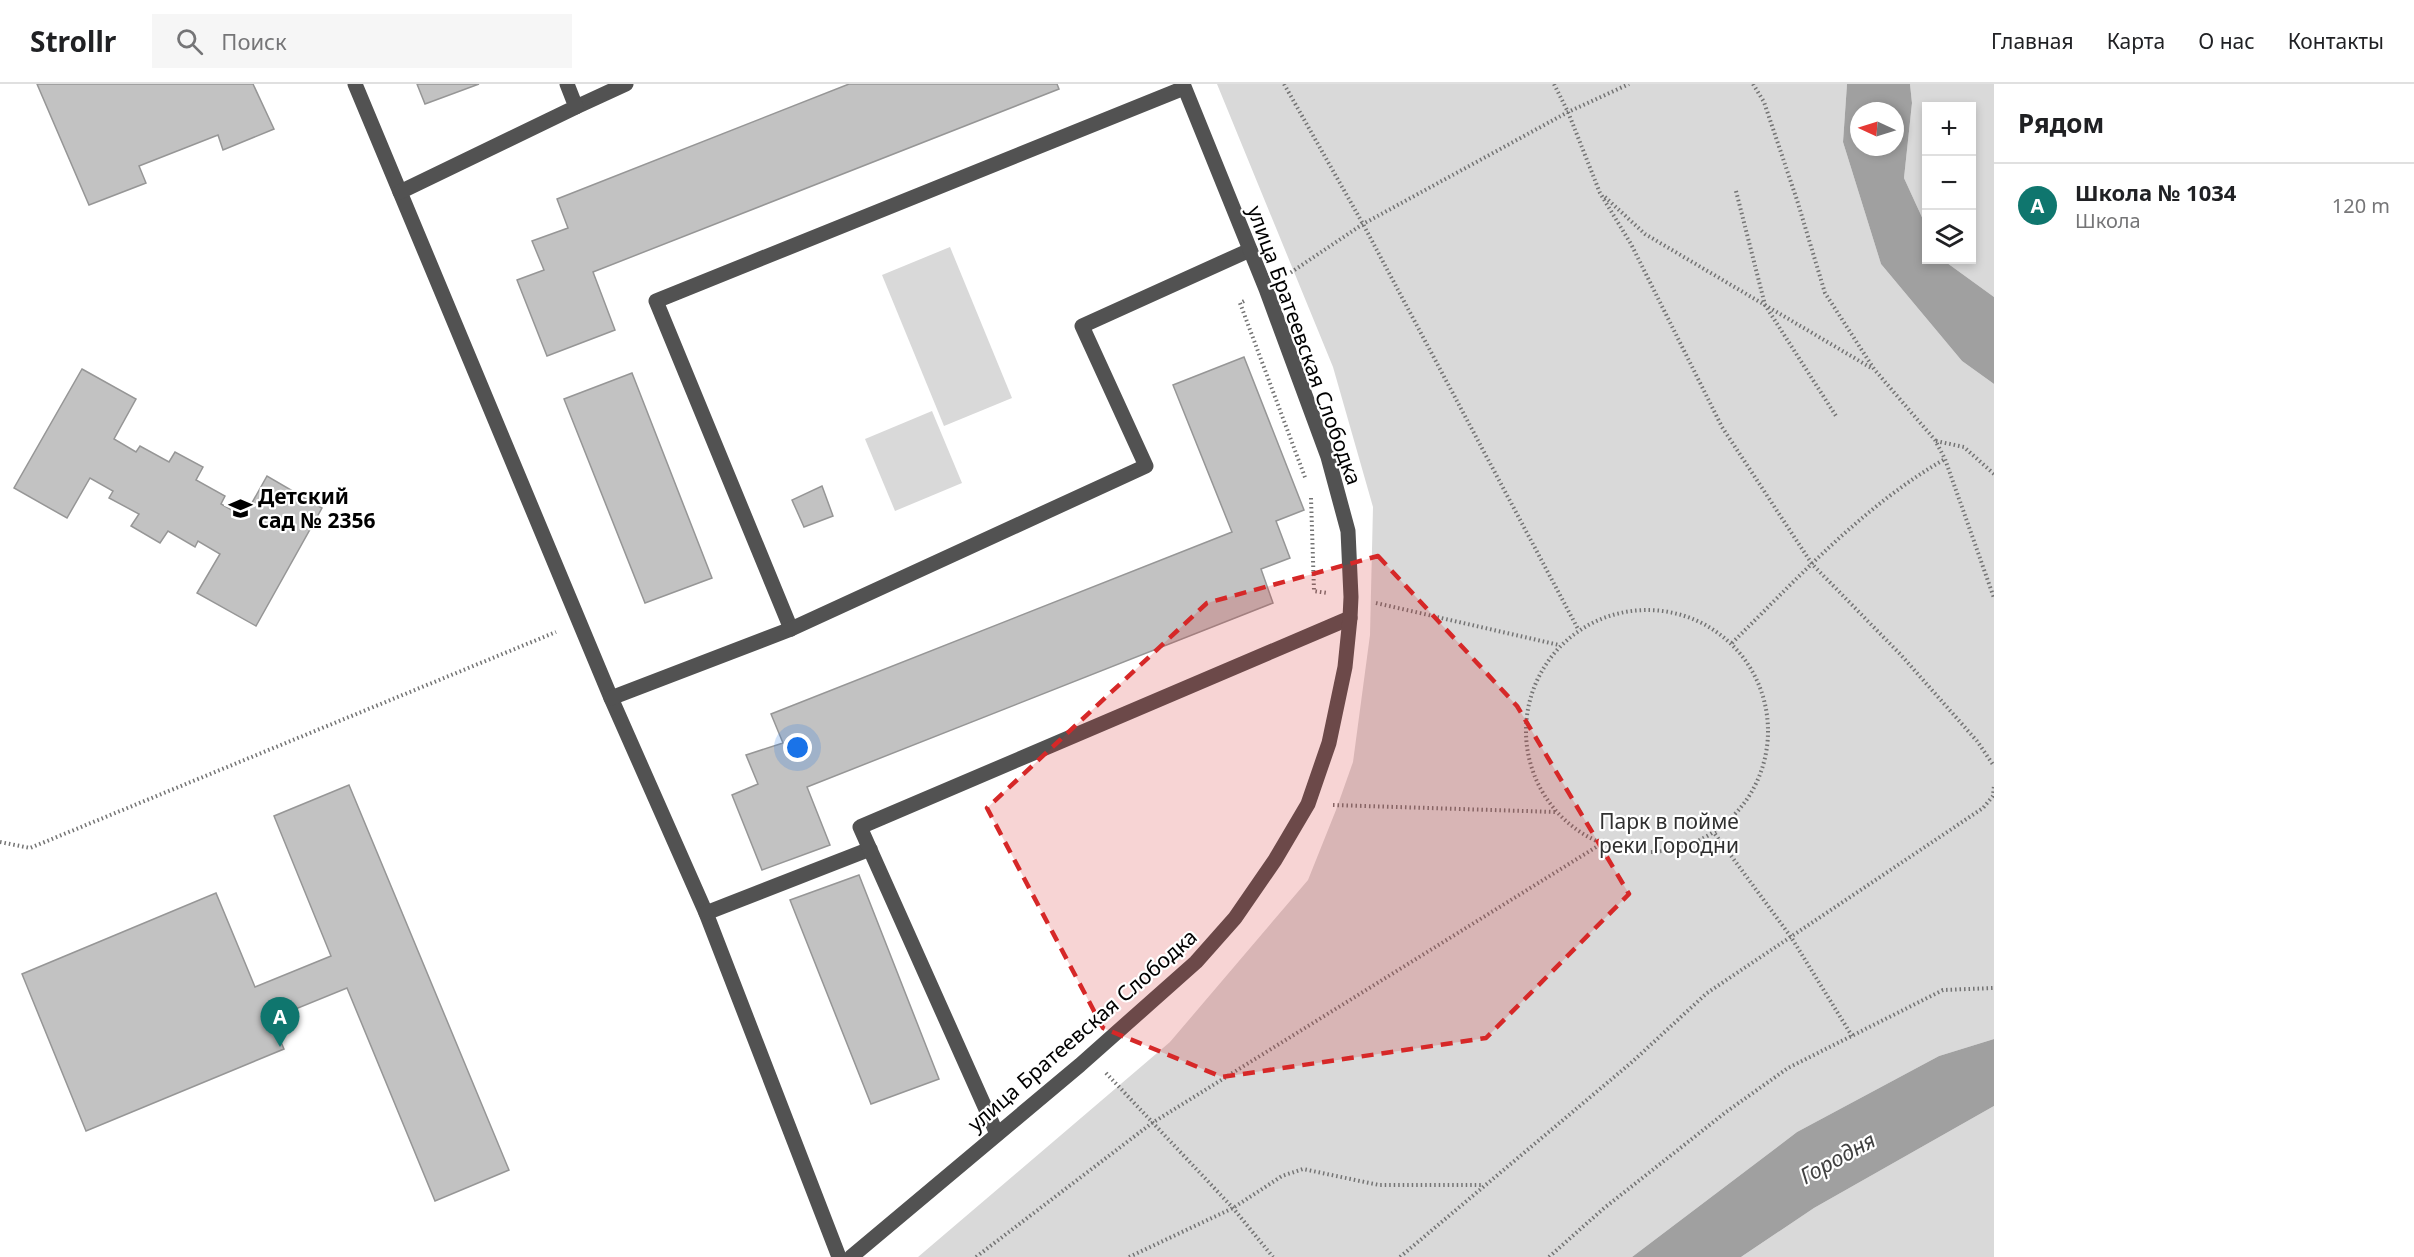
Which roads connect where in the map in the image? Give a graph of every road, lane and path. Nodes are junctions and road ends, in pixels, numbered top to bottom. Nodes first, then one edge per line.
1 (355, 84) edge
2 (567, 84) edge
3 (626, 84) edge
4 (1284, 84) edge
5 (1554, 84) edge
6 (1629, 84) edge
7 (1752, 84) edge
8 (1183, 86) edge
9 (576, 106) junction
10 (1568, 112) junction
11 (1736, 191) dead end
12 (400, 192) junction
13 (1600, 193) junction
14 (1363, 224) junction
15 (1250, 250) junction
16 (1266, 289) junction
17 (1765, 305) junction
18 (1874, 369) junction
19 (1836, 416) dead end
20 (1935, 440) junction
21 (1945, 459) junction
22 (1994, 474) edge
23 (1306, 482) dead end
24 (1311, 493) dead end
25 (1812, 564) junction
26 (1994, 598) edge
27 (1359, 599) junction
28 (1350, 618) junction
29 (580, 622) junction
30 (790, 629) junction
31 (1578, 629) junction
32 (1732, 643) junction
33 (1559, 645) junction
34 (611, 698) junction
35 (1994, 766) edge
36 (1994, 785) edge
37 (1332, 805) dead end
38 (1556, 812) junction
39 (1715, 834) junction
40 (0, 842) edge
41 (1602, 844) junction
42 (870, 849) junction
43 (706, 913) junction
44 (1791, 937) junction
45 (1994, 988) edge
46 (1852, 1036) junction
47 (1090, 1056) junction
48 (1152, 1123) junction
49 (997, 1134) junction
50 (1485, 1185) junction
51 (1233, 1208) junction
52 (839, 1257) edge
53 (852, 1257) edge
54 (976, 1257) edge
55 (1129, 1257) edge
56 (1273, 1257) edge
57 (1400, 1257) edge
58 (1549, 1257) edge

1 - 12 street
2 - 9 street
3 - 9 street
4 - 14 path
5 - 10 path
6 - 10 path
7 - 18 path
8 - 15 street, улица Братеевская Слободка
8 - 30 street
9 - 12 street
10 - 13 path
10 - 14 path
11 - 17 path
12 - 29 street
13 - 17 path
13 - 25 path
14 - 16 path
14 - 31 path
15 - 16 street, улица Братеевская Слободка
15 - 30 street
16 - 23 path
16 - 27 street, улица Братеевская Слободка
17 - 18 path
17 - 19 path
18 - 20 path
20 - 21 path
20 - 22 path
21 - 25 path
21 - 26 path
24 - 27 path
25 - 32 path
25 - 35 path
27 - 28 street, улица Братеевская Слободка
27 - 33 path
28 - 42 street
28 - 47 street, улица Братеевская Слободка
29 - 34 street
29 - 40 path
30 - 34 street
31 - 32 path
31 - 33 path
32 - 39 path
33 - 38 path
34 - 43 street
36 - 44 path
37 - 38 path
38 - 41 path
39 - 41 path
39 - 44 path
41 - 48 path
42 - 43 street
42 - 49 street
43 - 52 street
44 - 46 path
44 - 50 path
45 - 46 path
46 - 58 path
47 - 48 path
47 - 49 street, улица Братеевская Слободка
48 - 51 path
48 - 54 path
49 - 53 street, улица Братеевская Слободка
50 - 51 path
50 - 57 path
51 - 55 path
51 - 56 path

